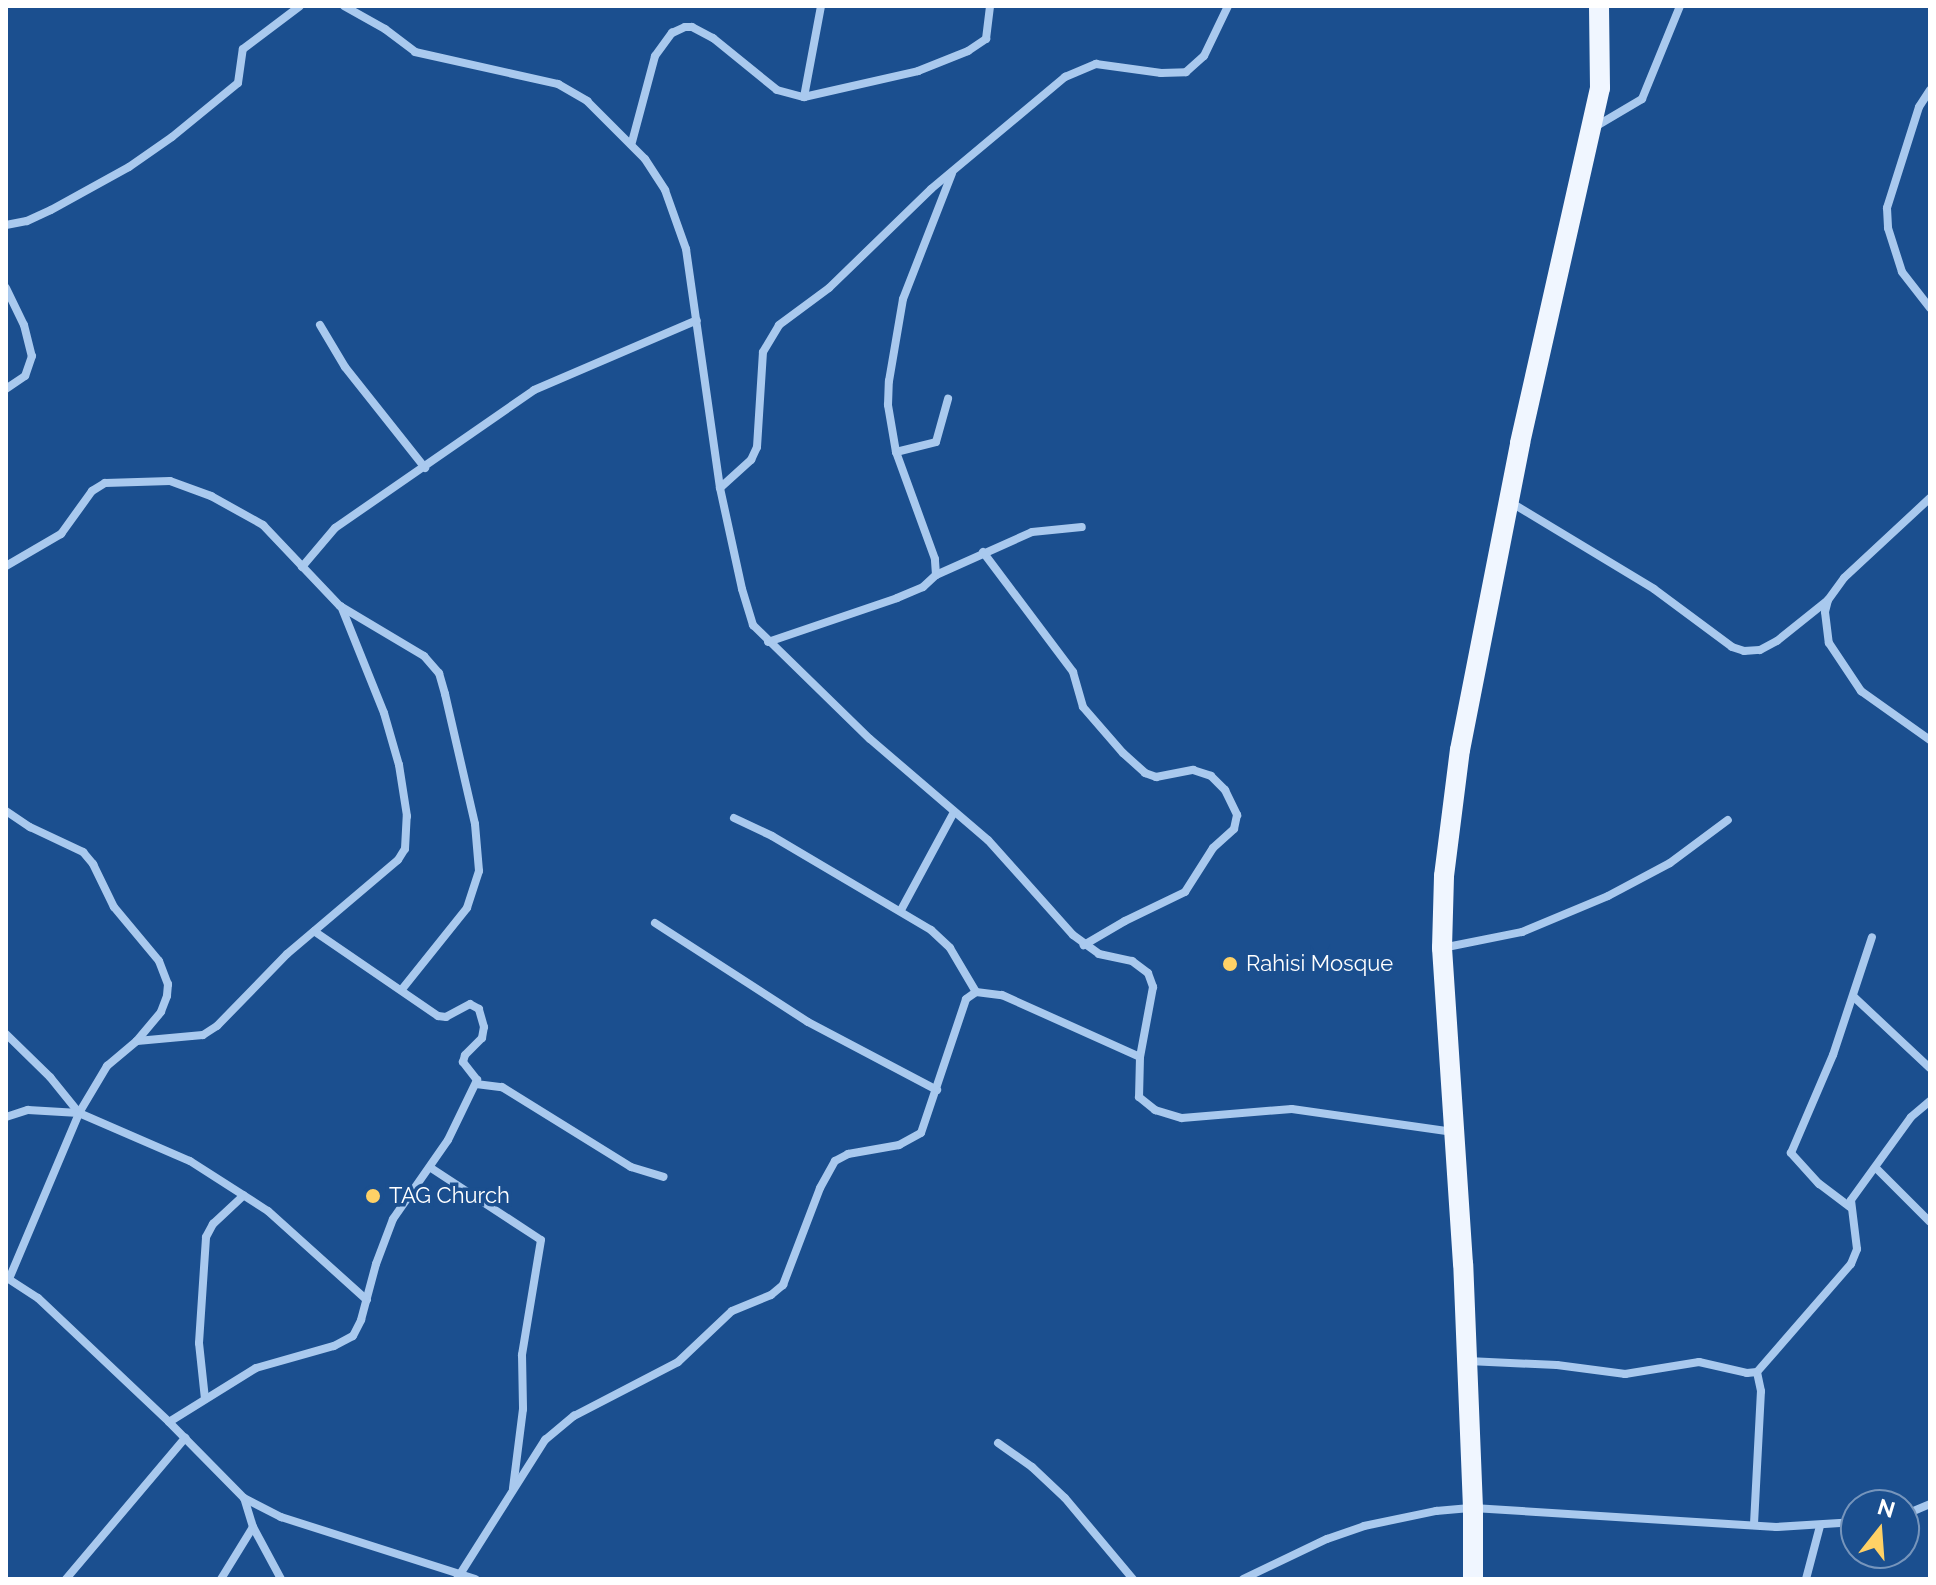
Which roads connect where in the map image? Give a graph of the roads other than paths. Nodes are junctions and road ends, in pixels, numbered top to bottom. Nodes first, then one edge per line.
1 (300, 6) edge
2 (344, 6) edge
3 (821, 6) edge
4 (990, 6) edge
5 (1228, 6) edge
6 (1599, 6) edge
7 (1680, 6) edge
8 (1930, 90) edge
9 (804, 97) junction
10 (1592, 129) junction
11 (632, 142) junction
12 (953, 171) junction
13 (6, 225) edge
14 (6, 288) edge
15 (1930, 308) edge
16 (697, 320) junction
17 (320, 325) dead end
18 (6, 389) edge
19 (948, 399) dead end
20 (896, 452) junction
21 (425, 468) junction
22 (720, 488) junction
23 (1930, 498) edge
24 (1509, 501) junction
25 (1082, 527) dead end
26 (983, 552) junction
27 (6, 566) edge
28 (302, 567) junction
29 (936, 575) junction
30 (1828, 600) junction
31 (340, 606) junction
32 (768, 642) junction
33 (1930, 740) edge
34 (6, 811) edge
35 (954, 812) junction
36 (734, 818) dead end
37 (1728, 820) dead end
38 (901, 910) junction
39 (655, 923) dead end
40 (314, 931) junction
41 (1872, 937) dead end
42 (1084, 945) junction
43 (1442, 948) junction
44 (402, 989) junction
45 (976, 992) junction
46 (1854, 997) junction
47 (6, 1034) edge
48 (137, 1041) junction
49 (1140, 1057) junction
50 (1930, 1068) edge
51 (476, 1084) junction
52 (937, 1090) junction
53 (1930, 1101) edge
54 (79, 1113) junction
55 (6, 1117) edge
56 (1453, 1132) junction
57 (431, 1168) junction
58 (1876, 1168) junction
59 (664, 1177) dead end
60 (244, 1195) junction
61 (1850, 1207) junction
62 (1930, 1222) edge
63 (8, 1278) edge
64 (367, 1300) junction
65 (1467, 1361) junction
66 (1757, 1372) junction
67 (205, 1399) junction
68 (169, 1422) junction
69 (185, 1438) junction
70 (998, 1443) dead end
71 (512, 1495) junction
72 (244, 1498) junction
73 (1473, 1508) junction
74 (1754, 1524) junction
75 (1840, 1524) edge
76 (1820, 1526) junction
77 (253, 1527) junction
78 (459, 1575) edge
79 (66, 1579) edge
80 (221, 1579) edge
81 (281, 1579) edge
82 (475, 1579) edge
83 (1133, 1579) edge
84 (1243, 1579) edge
85 (1473, 1579) edge
86 (1806, 1579) edge

1 - 13 street
2 - 11 street
3 - 9 street
4 - 9 street
5 - 12 street
6 - 10 main road
7 - 10 street
8 - 15 street
9 - 11 street
10 - 24 main road
11 - 16 street
12 - 20 street
12 - 22 street
14 - 18 street
16 - 21 street
16 - 22 street
17 - 21 street
19 - 20 street
20 - 29 street
21 - 28 street
22 - 32 street
23 - 30 street
24 - 30 street
24 - 43 main road
25 - 26 street
26 - 29 street
26 - 42 street
27 - 28 street
28 - 31 street
29 - 32 street
30 - 33 street
31 - 40 street
31 - 44 street
32 - 35 street
34 - 48 street
35 - 38 street
35 - 42 street
36 - 38 street
37 - 43 street
38 - 45 street
39 - 52 street
40 - 44 street
40 - 48 street
41 - 46 street
42 - 49 street
43 - 56 main road
44 - 51 street
45 - 49 street
45 - 52 street
46 - 50 street
46 - 61 street
47 - 54 street
48 - 54 street
49 - 56 street
51 - 57 street
51 - 59 street
52 - 71 street
53 - 58 street
54 - 55 street
54 - 60 street
54 - 63 street
56 - 65 main road
57 - 64 street
57 - 71 street
58 - 61 street
58 - 62 street
60 - 64 street
60 - 67 street
61 - 66 street
63 - 68 street
64 - 67 street
65 - 66 street
65 - 73 main road
66 - 74 street
67 - 68 street
68 - 69 street
69 - 72 street
69 - 79 street
70 - 83 street
71 - 78 street
72 - 77 street
72 - 78 street
73 - 74 street
73 - 84 street
73 - 85 main road
74 - 76 street
75 - 76 street
76 - 86 street
77 - 80 street
77 - 81 street
78 - 82 street

